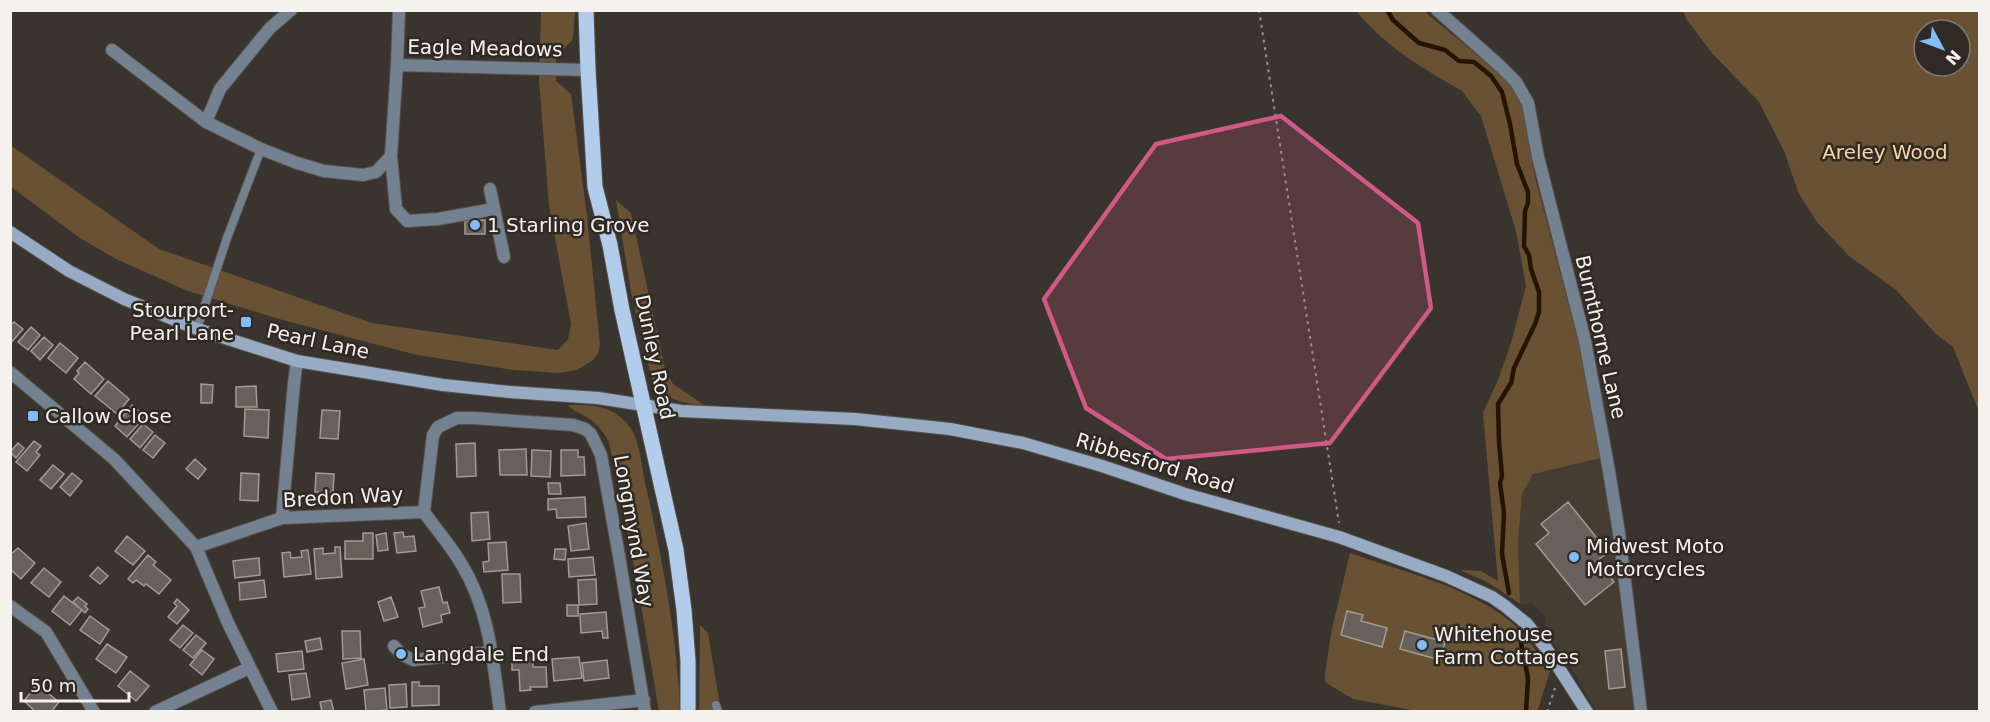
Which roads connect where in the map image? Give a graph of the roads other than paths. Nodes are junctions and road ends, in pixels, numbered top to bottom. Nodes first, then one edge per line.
1 (291, 10) edge
2 (399, 10) edge
3 (586, 10) edge
4 (1437, 10) edge
5 (112, 50) dead end
6 (397, 65) junction
7 (588, 70) junction
8 (207, 122) junction
9 (261, 149) junction
10 (391, 156) junction
11 (490, 189) dead end
12 (494, 209) junction
13 (10, 232) edge
14 (504, 257) dead end
15 (197, 329) junction
16 (297, 361) junction
17 (10, 372) edge
18 (644, 405) junction
19 (423, 512) junction
20 (282, 518) junction
21 (196, 548) junction
22 (10, 606) edge
23 (394, 645) dead end
24 (492, 652) junction
25 (249, 668) junction
26 (644, 706) edge
27 (94, 711) edge
28 (155, 711) edge
29 (272, 711) edge
30 (500, 711) edge
31 (535, 711) edge
32 (688, 711) edge
33 (1587, 711) edge
34 (1641, 711) edge

1 - 8 street
2 - 6 street
3 - 7 main road, Dunley Road
4 - 34 street, Burnthorne Lane
5 - 8 street
6 - 7 street, Eagle Meadows
6 - 10 street, Eagle Meadows
7 - 18 main road, Dunley Road
8 - 9 street
9 - 10 street
9 - 15 lane
10 - 12 street, Eagle Meadows
11 - 12 street
12 - 14 street
13 - 15 main road, Pearl Lane
15 - 16 main road, Pearl Lane
16 - 18 main road, Pearl Lane
16 - 20 street
17 - 21 street
18 - 32 main road, Dunley Road
18 - 33 main road, Ribbesford Road
19 - 20 street, Bredon Way
19 - 24 street
19 - 26 street, Longmynd Way
20 - 21 street, Bredon Way
21 - 25 street
22 - 27 street
23 - 24 street
24 - 30 street
25 - 28 street
25 - 29 street
26 - 31 street

